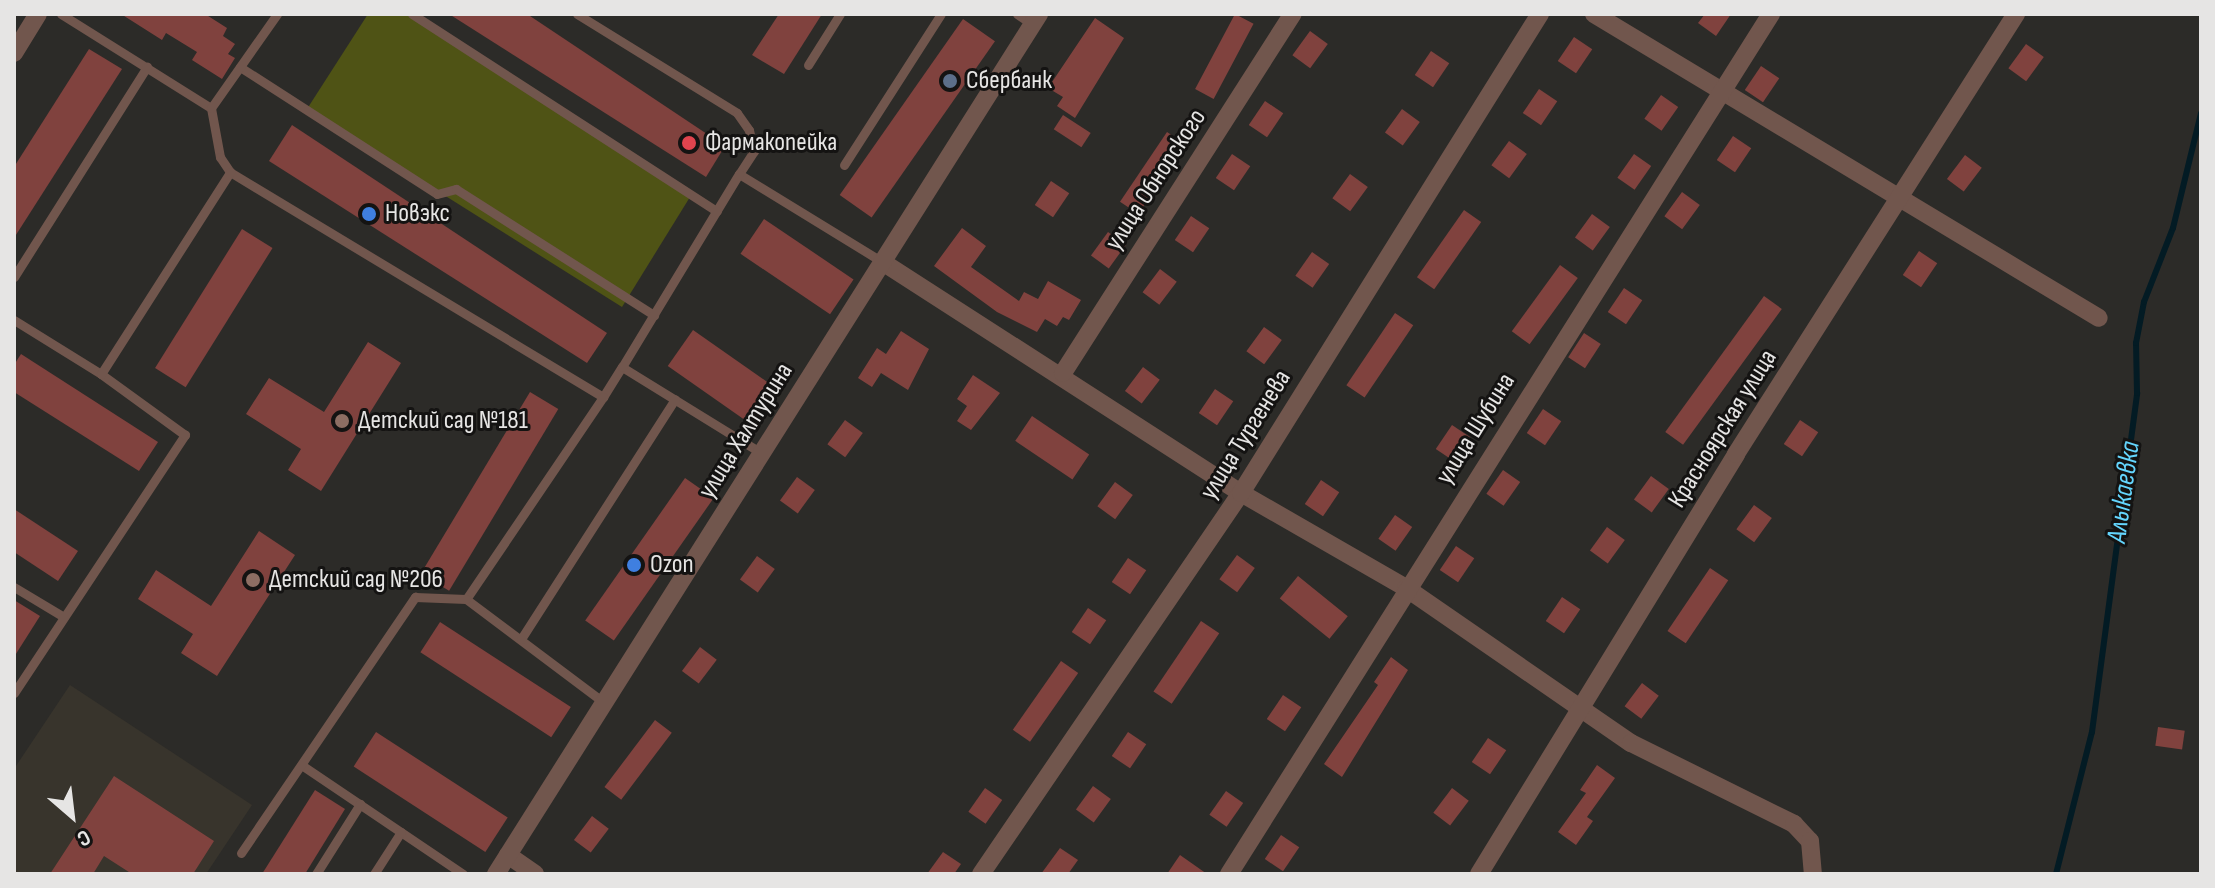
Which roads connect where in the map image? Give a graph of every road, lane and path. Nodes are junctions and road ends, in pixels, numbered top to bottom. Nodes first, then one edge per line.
1 (38, 14) edge
2 (61, 14) edge
3 (277, 14) edge
4 (412, 14) edge
5 (577, 14) edge
6 (840, 14) edge
7 (941, 14) edge
8 (1293, 14) edge
9 (1540, 14) edge
10 (1594, 14) edge
11 (1771, 14) edge
12 (2016, 14) edge
13 (1029, 17) edge
14 (14, 53) edge
15 (808, 65) dead end
16 (147, 67) junction
17 (240, 67) junction
18 (1721, 93) junction
19 (211, 108) junction
20 (844, 165) dead end
21 (230, 172) junction
22 (739, 174) junction
23 (1902, 201) junction
24 (717, 211) junction
25 (884, 263) junction
26 (14, 277) edge
27 (654, 315) junction
28 (2099, 318) dead end
29 (14, 320) edge
30 (622, 367) junction
31 (1063, 373) junction
32 (101, 374) junction
33 (603, 397) junction
34 (675, 399) junction
35 (763, 454) junction
36 (1241, 493) junction
37 (14, 587) edge
38 (1406, 588) junction
39 (466, 599) junction
40 (64, 617) junction
41 (521, 639) junction
42 (14, 693) edge
43 (603, 702) junction
44 (1580, 707) junction
45 (303, 766) junction
46 (360, 804) junction
47 (401, 832) junction
48 (241, 853) dead end
49 (508, 855) junction
50 (316, 874) edge
51 (374, 874) edge
52 (463, 874) edge
53 (496, 874) edge
54 (535, 874) edge
55 (981, 874) edge
56 (1229, 874) edge
57 (1479, 874) edge
58 (1813, 874) edge

1 - 14 street
2 - 16 lane
3 - 17 lane
4 - 24 lane
5 - 22 lane
6 - 15 lane
7 - 20 lane
8 - 31 street, улица Обнорского
9 - 36 street, улица Тургенева
10 - 18 street
11 - 18 street, улица Шубина
12 - 23 street, Красноярская улица
13 - 25 street, улица Халтурина
16 - 19 lane
16 - 26 lane
17 - 19 lane
17 - 27 lane
18 - 23 street
18 - 38 street, улица Шубина
19 - 21 lane
21 - 32 lane
21 - 33 lane
22 - 24 lane
22 - 25 lane
23 - 28 street
23 - 44 street, Красноярская улица
24 - 27 lane
25 - 31 street
25 - 35 street, улица Халтурина
27 - 30 lane
29 - 32 lane
30 - 33 lane
30 - 34 lane
31 - 36 street
32 - 40 lane
33 - 39 lane
34 - 35 lane
34 - 41 lane
35 - 43 street, улица Халтурина
36 - 38 street
36 - 55 street, улица Тургенева
37 - 40 lane
38 - 44 street
38 - 56 street, улица Шубина
39 - 41 lane
39 - 45 lane
40 - 42 lane
41 - 43 lane
43 - 49 street, улица Халтурина
44 - 57 street, Красноярская улица
44 - 58 street
45 - 46 lane
45 - 48 lane
46 - 47 lane
46 - 50 lane
47 - 51 lane
47 - 52 lane
49 - 53 street, улица Халтурина
49 - 54 street

